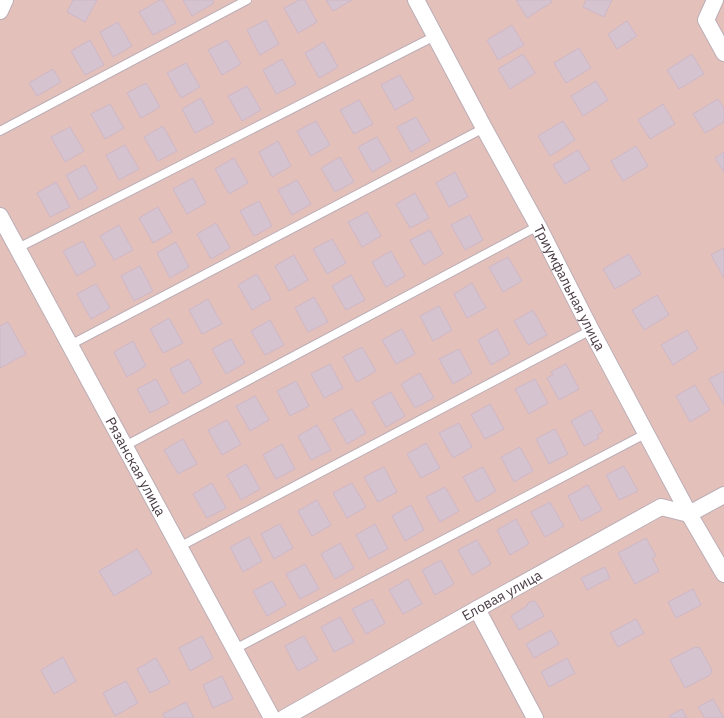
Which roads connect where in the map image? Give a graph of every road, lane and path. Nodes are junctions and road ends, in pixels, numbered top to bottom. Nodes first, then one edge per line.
1 (5, 0) edge
2 (247, 0) edge
3 (416, 0) edge
4 (715, 0) edge
5 (0, 11) edge
6 (435, 36) junction
7 (724, 53) edge
8 (484, 128) junction
9 (0, 131) edge
10 (0, 216) edge
11 (538, 226) junction
12 (18, 248) junction
13 (591, 330) junction
14 (70, 345) junction
15 (647, 433) junction
16 (125, 446) junction
17 (724, 495) edge
18 (689, 514) junction
19 (179, 547) junction
20 (724, 574) edge
21 (477, 609) junction
22 (235, 649) junction
23 (272, 718) edge
24 (284, 718) edge
25 (535, 718) edge

1 - 5 street
2 - 9 lane
3 - 6 street, Триумфальная улица
4 - 7 street
6 - 8 street, Триумфальная улица
6 - 12 lane
8 - 11 street, Триумфальная улица
8 - 14 lane
10 - 12 street, Рязанская улица
11 - 13 street, Триумфальная улица
11 - 16 lane
12 - 14 street, Рязанская улица
13 - 15 street, Триумфальная улица
13 - 19 lane
14 - 16 street, Рязанская улица
15 - 18 street, Триумфальная улица
15 - 22 lane
16 - 19 street, Рязанская улица
17 - 18 street
18 - 20 street, Триумфальная улица
18 - 21 street, Еловая улица
19 - 22 street, Рязанская улица
21 - 24 street, Еловая улица
21 - 25 street
22 - 23 street, Рязанская улица

